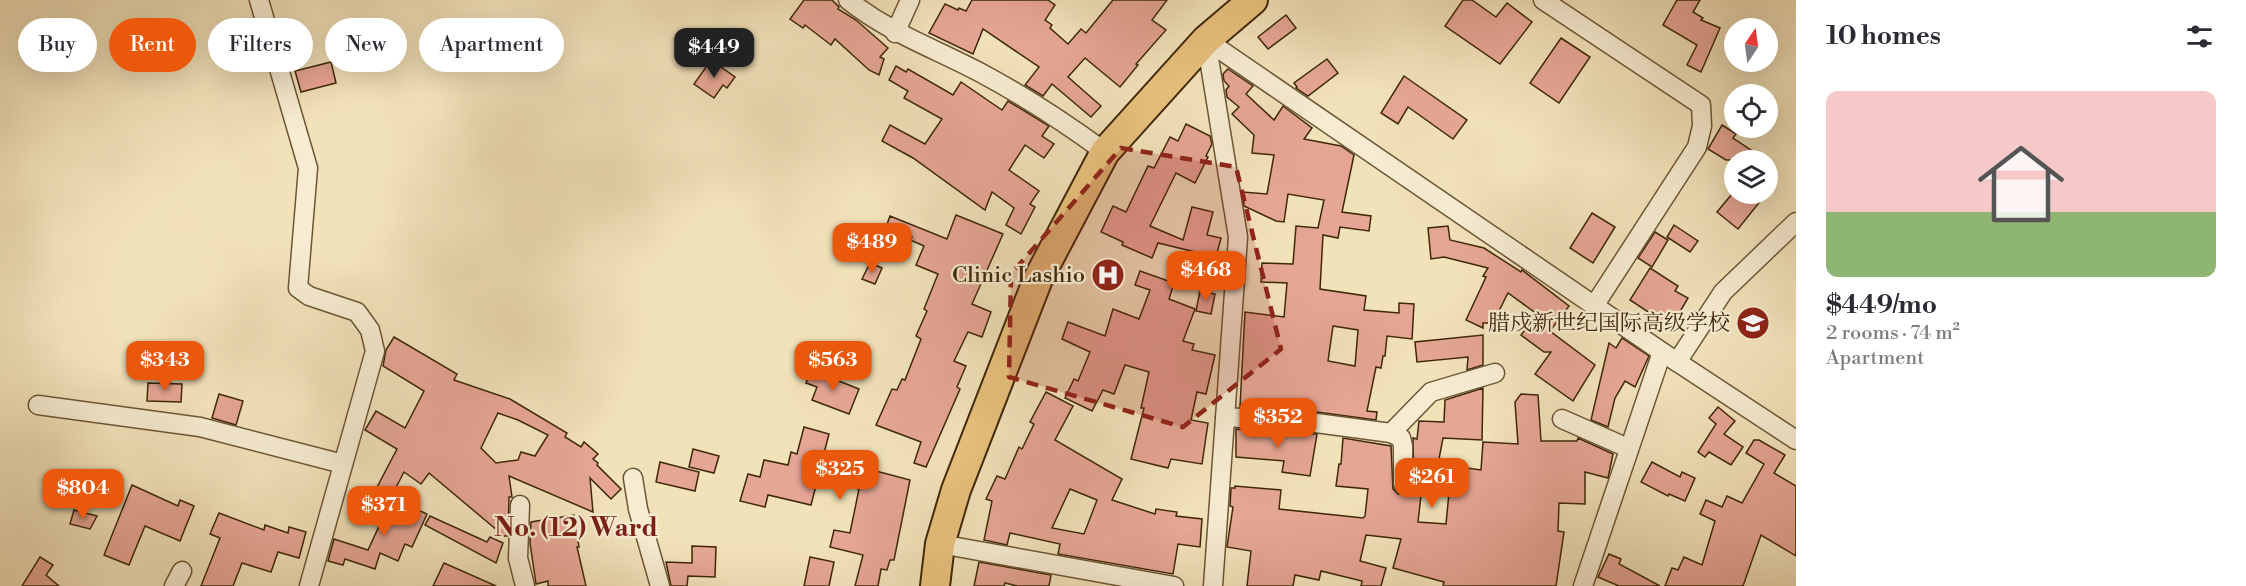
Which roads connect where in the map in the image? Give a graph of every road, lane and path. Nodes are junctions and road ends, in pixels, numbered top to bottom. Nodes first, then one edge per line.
1 (259, 0) edge
2 (848, 0) edge
3 (910, 0) edge
4 (1253, 0) edge
5 (1543, 0) edge
6 (895, 33) junction
7 (1206, 40) junction
8 (1105, 152) junction
9 (1796, 222) edge
10 (1594, 306) junction
11 (1662, 352) junction
12 (1677, 362) junction
13 (1495, 374) dead end
14 (38, 405) dead end
15 (1225, 417) junction
16 (1562, 419) dead end
17 (1391, 433) junction
18 (1796, 440) edge
19 (1628, 448) junction
20 (343, 465) junction
21 (633, 478) dead end
22 (1403, 484) dead end
23 (520, 506) dead end
24 (940, 544) junction
25 (309, 586) edge
26 (525, 586) edge
27 (660, 586) edge
28 (934, 586) edge
29 (1174, 586) edge
30 (1213, 586) edge
31 (1583, 586) edge

1 - 20 street
2 - 6 street
3 - 6 street
4 - 7 main road
5 - 10 street
6 - 8 street
7 - 8 main road
7 - 10 street
7 - 15 street
8 - 24 main road
9 - 12 street
10 - 11 street
11 - 12 street
11 - 19 street
12 - 18 street
13 - 17 street
14 - 20 street
15 - 17 street
15 - 30 street
16 - 19 street
17 - 22 street
19 - 31 street
20 - 25 street
21 - 27 street
23 - 26 street
24 - 28 main road
24 - 29 street

